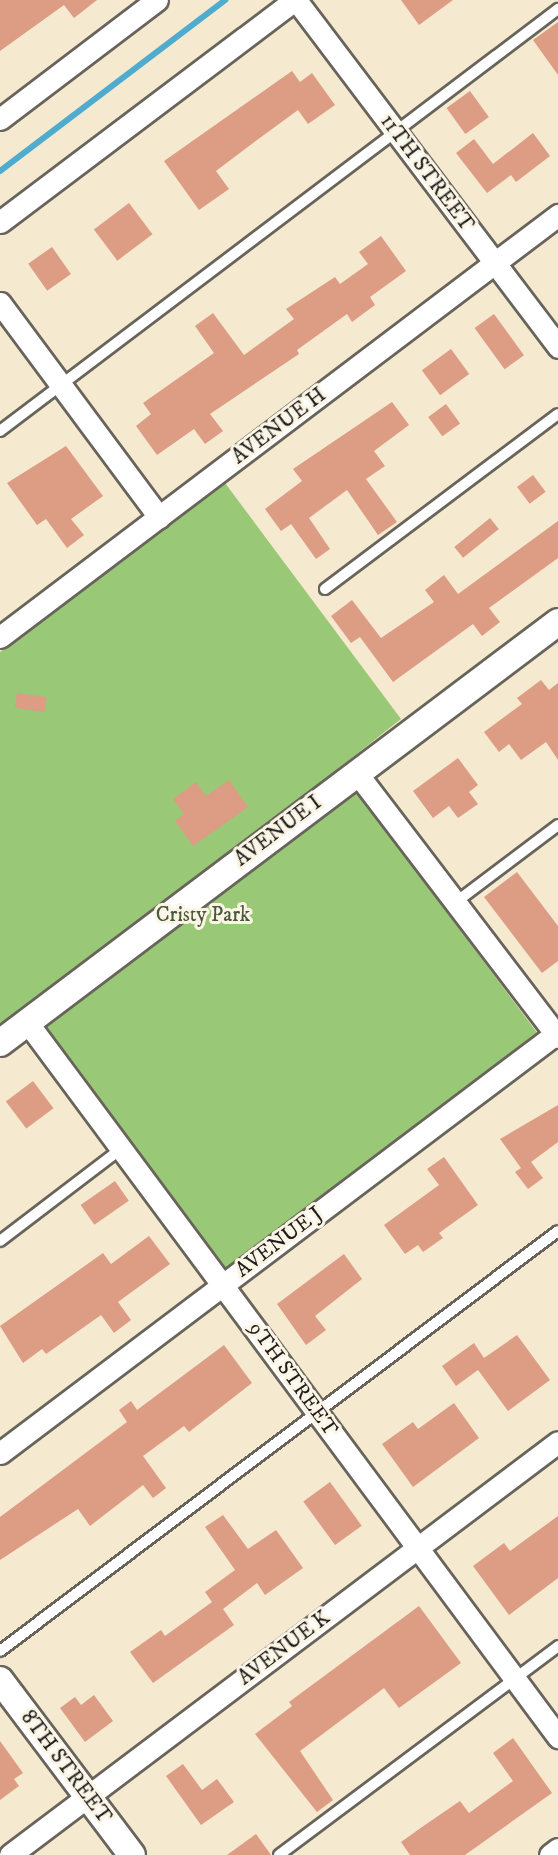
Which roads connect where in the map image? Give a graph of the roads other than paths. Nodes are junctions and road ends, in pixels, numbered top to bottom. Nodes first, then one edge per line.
1 (157, 0) edge
2 (296, 0) edge
3 (558, 9) edge
4 (0, 119) edge
5 (396, 132) junction
6 (558, 215) edge
7 (0, 222) edge
8 (495, 263) junction
9 (0, 303) edge
10 (558, 347) edge
11 (61, 385) junction
12 (558, 414) edge
13 (0, 431) edge
14 (159, 517) junction
15 (325, 589) dead end
16 (558, 622) edge
17 (0, 637) edge
18 (356, 772) junction
19 (558, 825) edge
20 (456, 902) junction
21 (27, 1022) junction
22 (557, 1034) edge
23 (0, 1043) edge
24 (122, 1148) junction
25 (558, 1231) edge
26 (0, 1241) edge
27 (223, 1283) junction
28 (317, 1412) junction
29 (558, 1442) edge
30 (0, 1453) edge
31 (416, 1549) junction
32 (558, 1646) edge
33 (0, 1651) edge
34 (514, 1679) junction
35 (0, 1680) edge
36 (558, 1737) edge
37 (88, 1796) junction
38 (558, 1849) edge
39 (10, 1855) edge
40 (132, 1855) edge
41 (279, 1855) edge
42 (550, 1855) edge

1 - 4 street
2 - 5 street, 11TH STREET
2 - 7 street
3 - 5 lane
5 - 8 street, 11TH STREET
5 - 11 lane
6 - 8 street, AVENUE H
8 - 10 street, 11TH STREET
8 - 14 street, AVENUE H
9 - 11 street
11 - 13 lane
11 - 14 street
12 - 15 lane
14 - 17 street, AVENUE H
16 - 18 street, AVENUE I
18 - 20 street
18 - 21 street, AVENUE I
19 - 20 lane
20 - 22 street
21 - 23 street, AVENUE I
21 - 24 street, 9TH STREET
22 - 27 street, AVENUE J
24 - 26 lane
24 - 27 street, 9TH STREET
25 - 28 lane
27 - 28 street, 9TH STREET
27 - 30 street, AVENUE J
28 - 31 street, 9TH STREET
28 - 33 lane
29 - 31 street, AVENUE K
31 - 34 street, 9TH STREET
31 - 37 street, AVENUE K
32 - 34 lane
34 - 36 street, 9TH STREET
34 - 41 lane
35 - 37 street, 8TH STREET
37 - 39 street, AVENUE K
37 - 40 street, 8TH STREET
38 - 42 street

